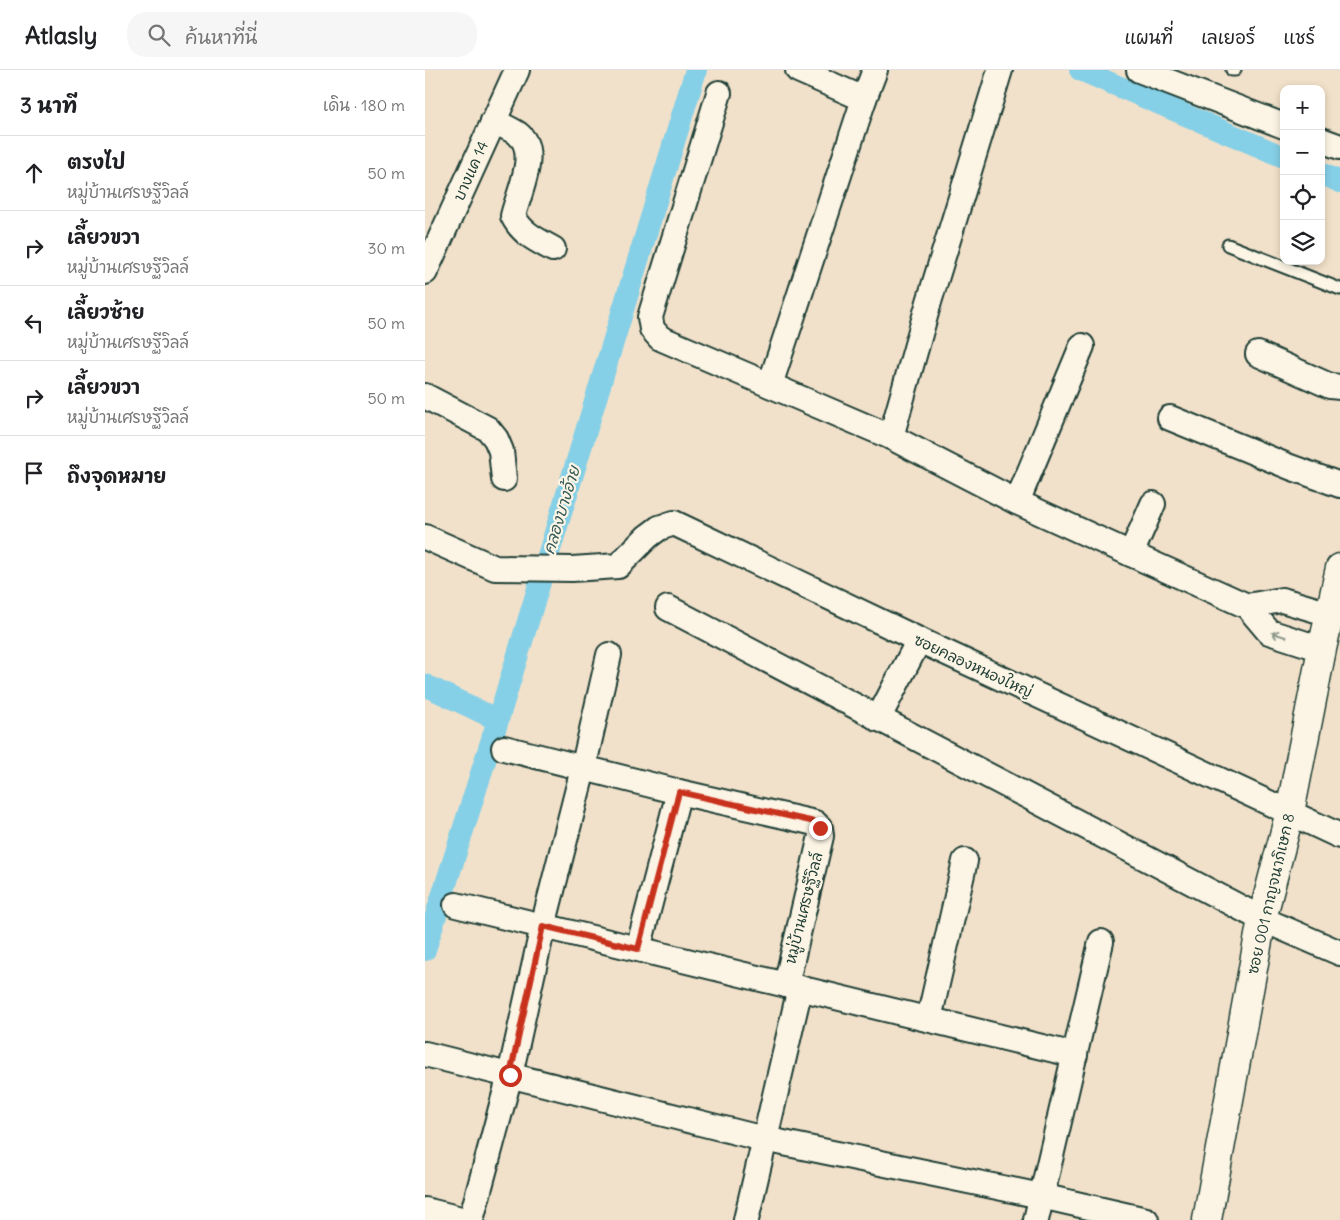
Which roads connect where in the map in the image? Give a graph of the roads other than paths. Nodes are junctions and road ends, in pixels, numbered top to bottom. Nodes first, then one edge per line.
1 (517, 70) edge
2 (798, 70) edge
3 (875, 70) edge
4 (1000, 70) edge
5 (1139, 70) edge
6 (719, 93) dead end
7 (864, 99) junction
8 (493, 122) junction
9 (1280, 124) edge
10 (1325, 141) edge
11 (1340, 147) edge
12 (1228, 245) dead end
13 (553, 249) dead end
14 (425, 272) edge
15 (1340, 289) edge
16 (1082, 346) dead end
17 (1258, 354) dead end
18 (770, 385) junction
19 (1340, 387) edge
20 (425, 396) edge
21 (1170, 418) dead end
22 (891, 437) junction
23 (504, 479) dead end
24 (1340, 485) edge
25 (1017, 502) junction
26 (1153, 504) dead end
27 (425, 537) edge
28 (1131, 554) junction
29 (1340, 572) edge
30 (1247, 606) junction
31 (668, 608) dead end
32 (1330, 614) junction
33 (919, 640) junction
34 (1322, 649) junction
35 (609, 654) dead end
36 (878, 718) junction
37 (504, 748) dead end
38 (583, 769) junction
39 (679, 792) junction
40 (1290, 812) junction
41 (1340, 836) edge
42 (965, 861) dead end
43 (456, 905) dead end
44 (1262, 919) junction
45 (543, 926) junction
46 (1101, 942) dead end
47 (638, 949) junction
48 (1340, 953) edge
49 (793, 986) junction
50 (929, 1020) junction
51 (425, 1054) edge
52 (1075, 1055) junction
53 (510, 1075) junction
54 (764, 1139) junction
55 (1041, 1196) junction
56 (425, 1210) edge
57 (465, 1220) edge
58 (471, 1220) edge
59 (746, 1220) edge
60 (1036, 1220) edge
61 (1146, 1220) edge
62 (1207, 1220) edge

1 - 8 street, บางแค 14
2 - 7 street
3 - 7 street
4 - 22 street
5 - 9 street
6 - 18 street
7 - 18 street
8 - 13 street
8 - 14 street, บางแค 14
10 - 11 street
12 - 15 lane
16 - 25 street
17 - 19 street
18 - 22 street
20 - 23 street
21 - 24 street
22 - 25 street
25 - 28 street
26 - 28 street
27 - 33 street, ซอยคลองหนองใหญ่
28 - 30 street
29 - 32 street, ซอย 001 กาญจนาภิเษก 8
30 - 32 street
34 -> 30 street
31 - 36 street
32 - 34 street, ซอย 001 กาญจนาภิเษก 8
33 - 36 street
33 - 40 street, ซอยคลองหนองใหญ่
34 - 40 street, ซอย 001 กาญจนาภิเษก 8
35 - 38 street
36 - 44 street
37 - 38 street, หมู่บ้านเศรษฐีวิลล์
38 - 39 street, หมู่บ้านเศรษฐีวิลล์
38 - 45 street
39 - 47 street
39 - 49 street, หมู่บ้านเศรษฐีวิลล์
40 - 41 street, ซอยคลองหนองใหญ่
40 - 44 street, ซอย 001 กาญจนาภิเษก 8
42 - 50 street
43 - 45 street, หมู่บ้านเศรษฐีวิลล์
44 - 48 street
44 - 62 street, ซอย 001 กาญจนาภิเษก 8
45 - 47 street, หมู่บ้านเศรษฐีวิลล์
45 - 53 street
46 - 52 street
47 - 49 street, หมู่บ้านเศรษฐีวิลล์
49 - 50 street, หมู่บ้านเศรษฐีวิลล์
49 - 54 street, หมู่บ้านเศรษฐีวิลล์
50 - 52 street, หมู่บ้านเศรษฐีวิลล์
51 - 53 street
52 - 55 street
53 - 54 street
53 - 58 street
54 - 55 street
54 - 59 street, หมู่บ้านเศรษฐีวิลล์
55 - 60 street
55 - 61 street
56 - 57 street

